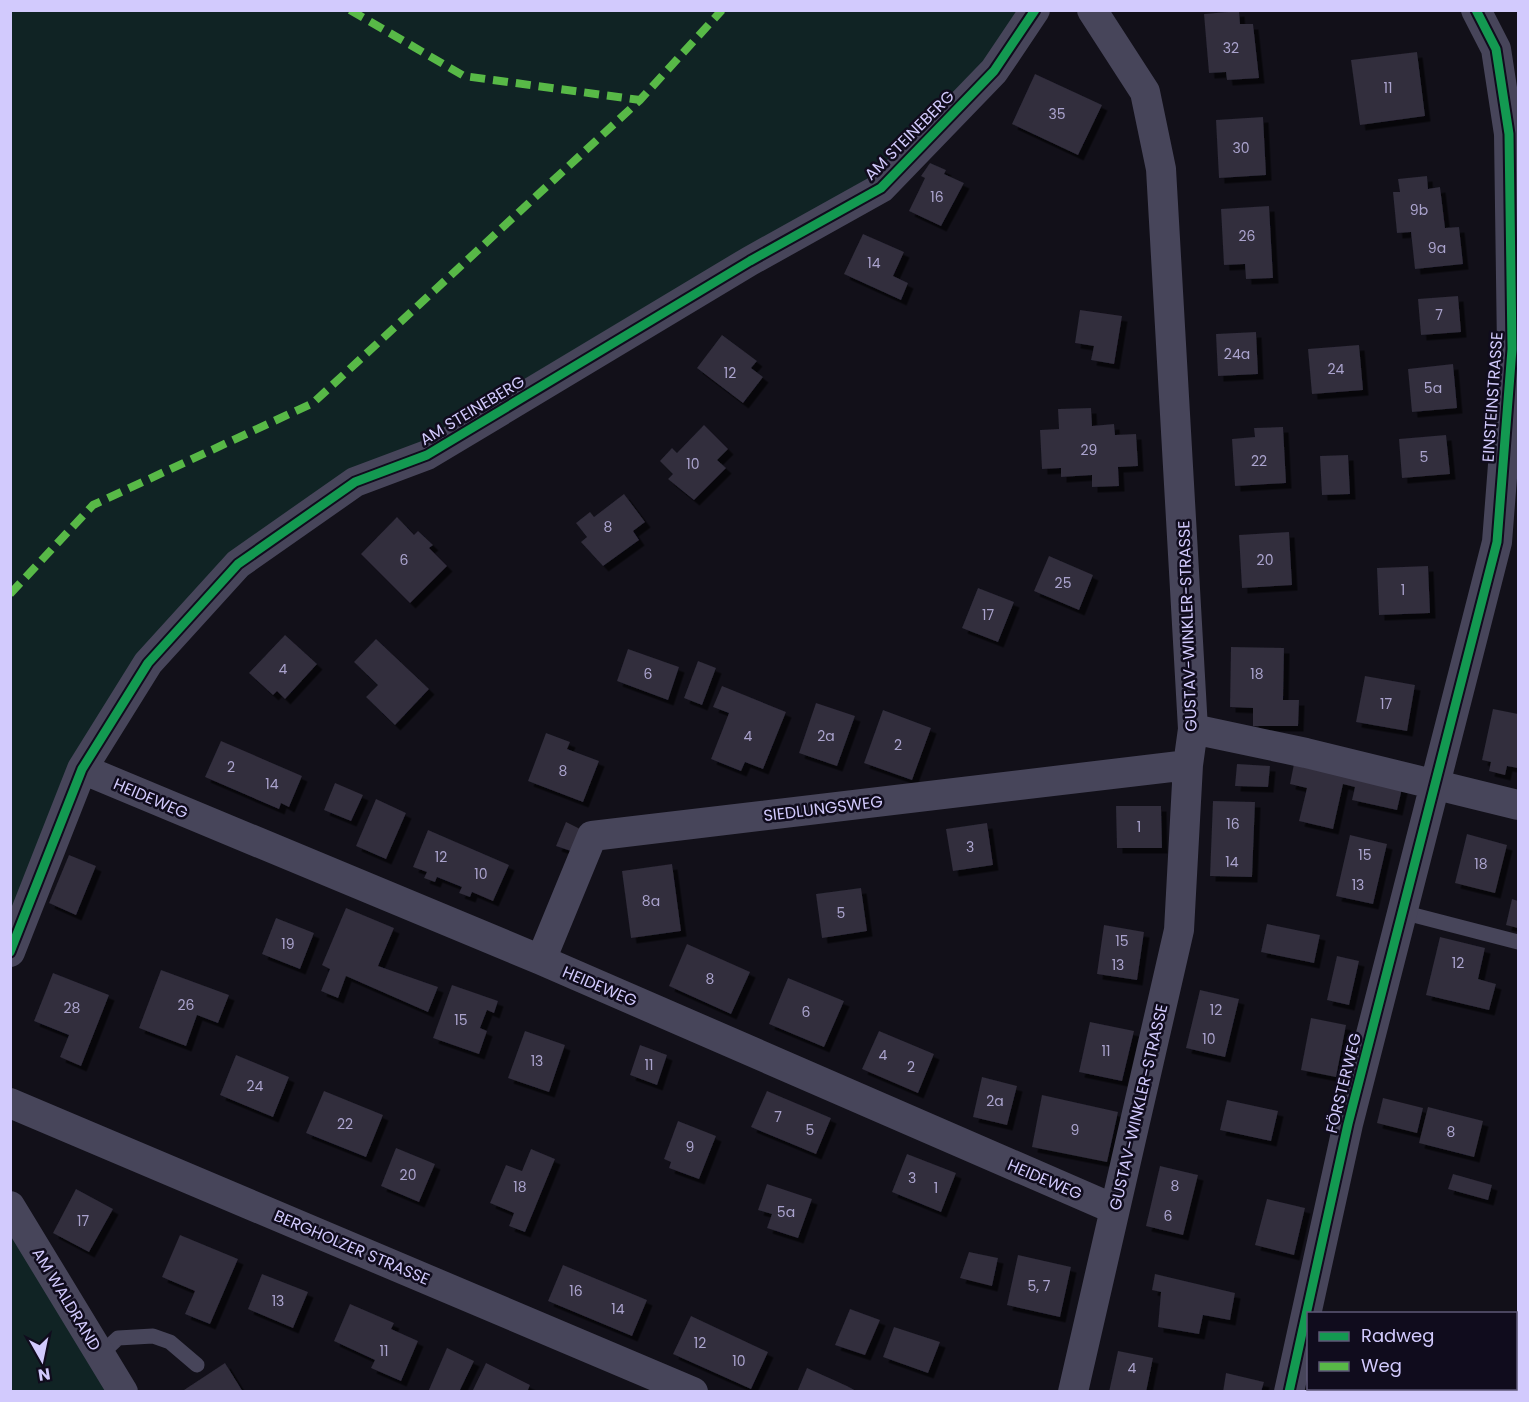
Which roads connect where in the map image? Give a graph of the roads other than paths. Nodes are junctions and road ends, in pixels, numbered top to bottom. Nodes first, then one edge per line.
1 (1035, 10) edge
2 (1092, 10) edge
3 (1476, 10) edge
4 (1514, 133) edge
5 (1514, 220) edge
6 (1193, 729) junction
7 (1188, 765) junction
8 (82, 770) junction
9 (1435, 783) junction
10 (1518, 805) edge
11 (1402, 912) junction
12 (1518, 942) edge
13 (10, 952) edge
14 (541, 960) junction
15 (10, 1103) edge
16 (10, 1206) edge
17 (1114, 1209) junction
18 (101, 1354) junction
19 (197, 1365) dead end
20 (123, 1392) edge
21 (693, 1392) edge
22 (1073, 1392) edge
23 (1289, 1392) edge

1 - 8 street, AM STEINEBERG
2 - 6 street, GUSTAV-WINKLER-STRASSE
3 - 4 street, EINSTEINSTRASSE
4 - 5 street, EINSTEINSTRASSE
5 - 9 street, EINSTEINSTRASSE
6 - 7 street, GUSTAV-WINKLER-STRASSE
6 - 9 street
7 - 14 street, SIEDLUNGSWEG
7 - 17 street, GUSTAV-WINKLER-STRASSE
8 - 13 street, AM STEINEBERG
8 - 14 street, HEIDEWEG
9 - 10 street
9 - 11 street, FÖRSTERWEG
11 - 12 lane
11 - 23 street, FÖRSTERWEG
14 - 17 street, HEIDEWEG
15 - 21 street, BERGHOLZER STRASSE
16 - 18 street, AM WALDRAND
17 - 22 street, GUSTAV-WINKLER-STRASSE
18 - 19 lane
18 - 20 street, AM WALDRAND

